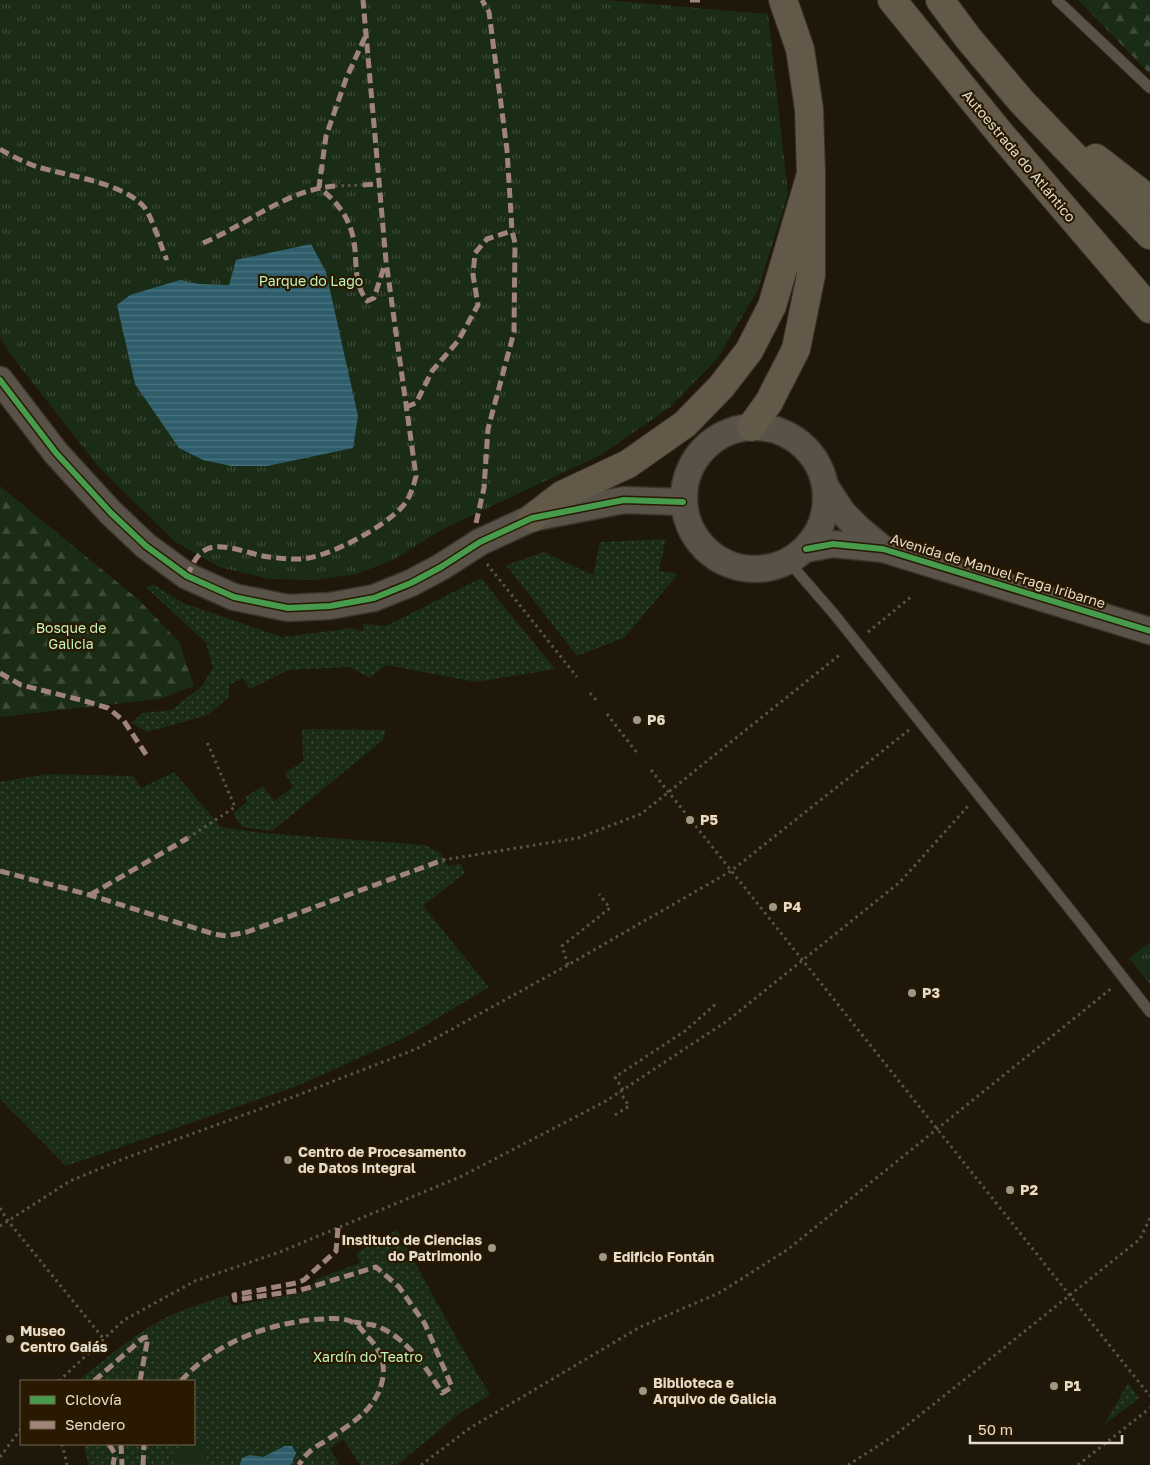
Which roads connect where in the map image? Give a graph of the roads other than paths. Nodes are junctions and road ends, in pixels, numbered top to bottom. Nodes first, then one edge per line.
1 (783, 0) edge
2 (892, 0) edge
3 (940, 0) edge
4 (1057, 0) edge
5 (1150, 88) edge
6 (1022, 102) junction
7 (811, 174) junction
8 (1150, 200) edge
9 (1150, 234) edge
10 (1150, 309) edge
11 (0, 380) edge
12 (751, 427) junction
13 (827, 489) junction
14 (684, 502) junction
15 (532, 518) junction
16 (883, 549) junction
17 (798, 555) junction
18 (1150, 631) edge
19 (1150, 1012) edge

1 - 7 highway
2 - 10 highway, Autoestrada do Atlántico
3 - 6 highway
4 - 5 lane
6 - 8 highway
6 - 9 highway
7 - 12 highway
7 - 15 highway
11 - 15 street
12 - 13 street, Avenida de Manuel Fraga Iribarne
12 - 14 street, Avenida de Manuel Fraga Iribarne
13 - 16 street, Avenida de Manuel Fraga Iribarne
13 - 17 street, Avenida de Manuel Fraga Iribarne
14 - 15 street
14 - 17 street, Avenida de Manuel Fraga Iribarne
16 - 17 street, Avenida de Manuel Fraga Iribarne
16 - 18 street, Avenida de Manuel Fraga Iribarne
17 - 19 lane

